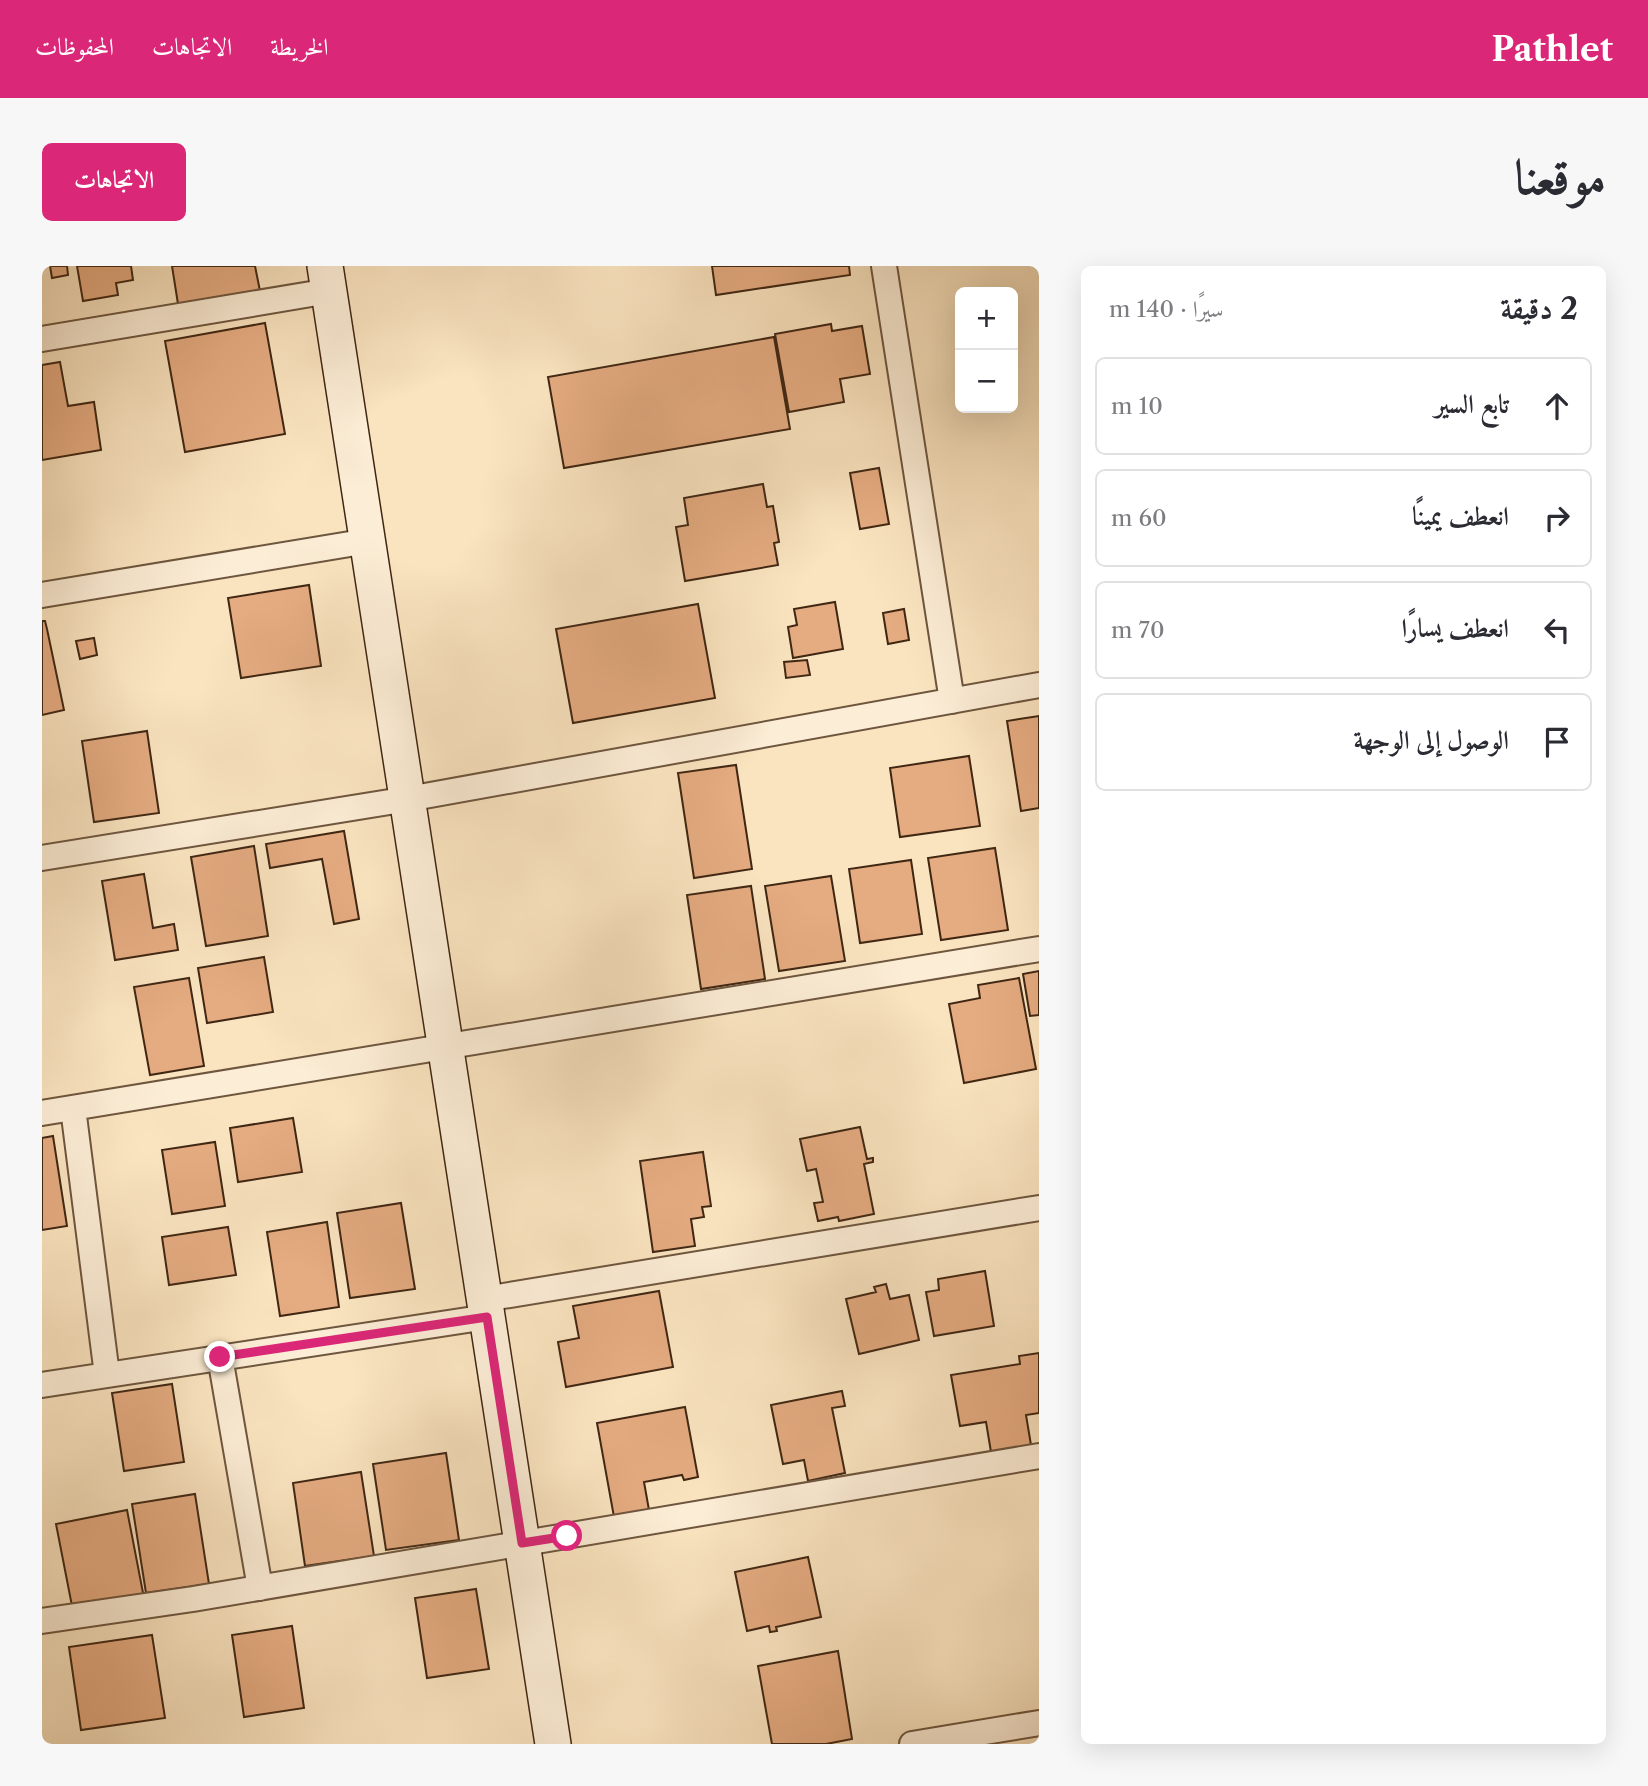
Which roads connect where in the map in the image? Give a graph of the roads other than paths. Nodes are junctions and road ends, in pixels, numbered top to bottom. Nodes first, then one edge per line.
1 (884, 266) edge
2 (327, 279) edge
3 (42, 340) edge
4 (368, 541) junction
5 (42, 595) edge
6 (1039, 685) edge
7 (952, 701) junction
8 (408, 799) junction
9 (42, 858) edge
10 (1039, 948) edge
11 (446, 1046) junction
12 (73, 1108) junction
13 (42, 1113) edge
14 (1039, 1208) edge
15 (486, 1308) junction
16 (220, 1357) junction
17 (107, 1375) junction
18 (42, 1385) edge
19 (1039, 1456) edge
20 (522, 1543) junction
21 (260, 1588) junction
22 (42, 1621) edge
23 (1039, 1723) edge
24 (553, 1744) edge
25 (912, 1744) edge

1 - 7 street
2 - 3 street
2 - 4 street
4 - 5 street
4 - 8 street
6 - 7 street
7 - 8 street
8 - 9 street
8 - 11 street
10 - 11 street
11 - 12 street
11 - 15 street
12 - 13 street
12 - 17 street
14 - 15 street
15 - 16 street
15 - 20 street
16 - 17 street
16 - 21 street
17 - 18 street
19 - 20 street
20 - 21 street
20 - 24 street
21 - 22 street
23 - 25 street

